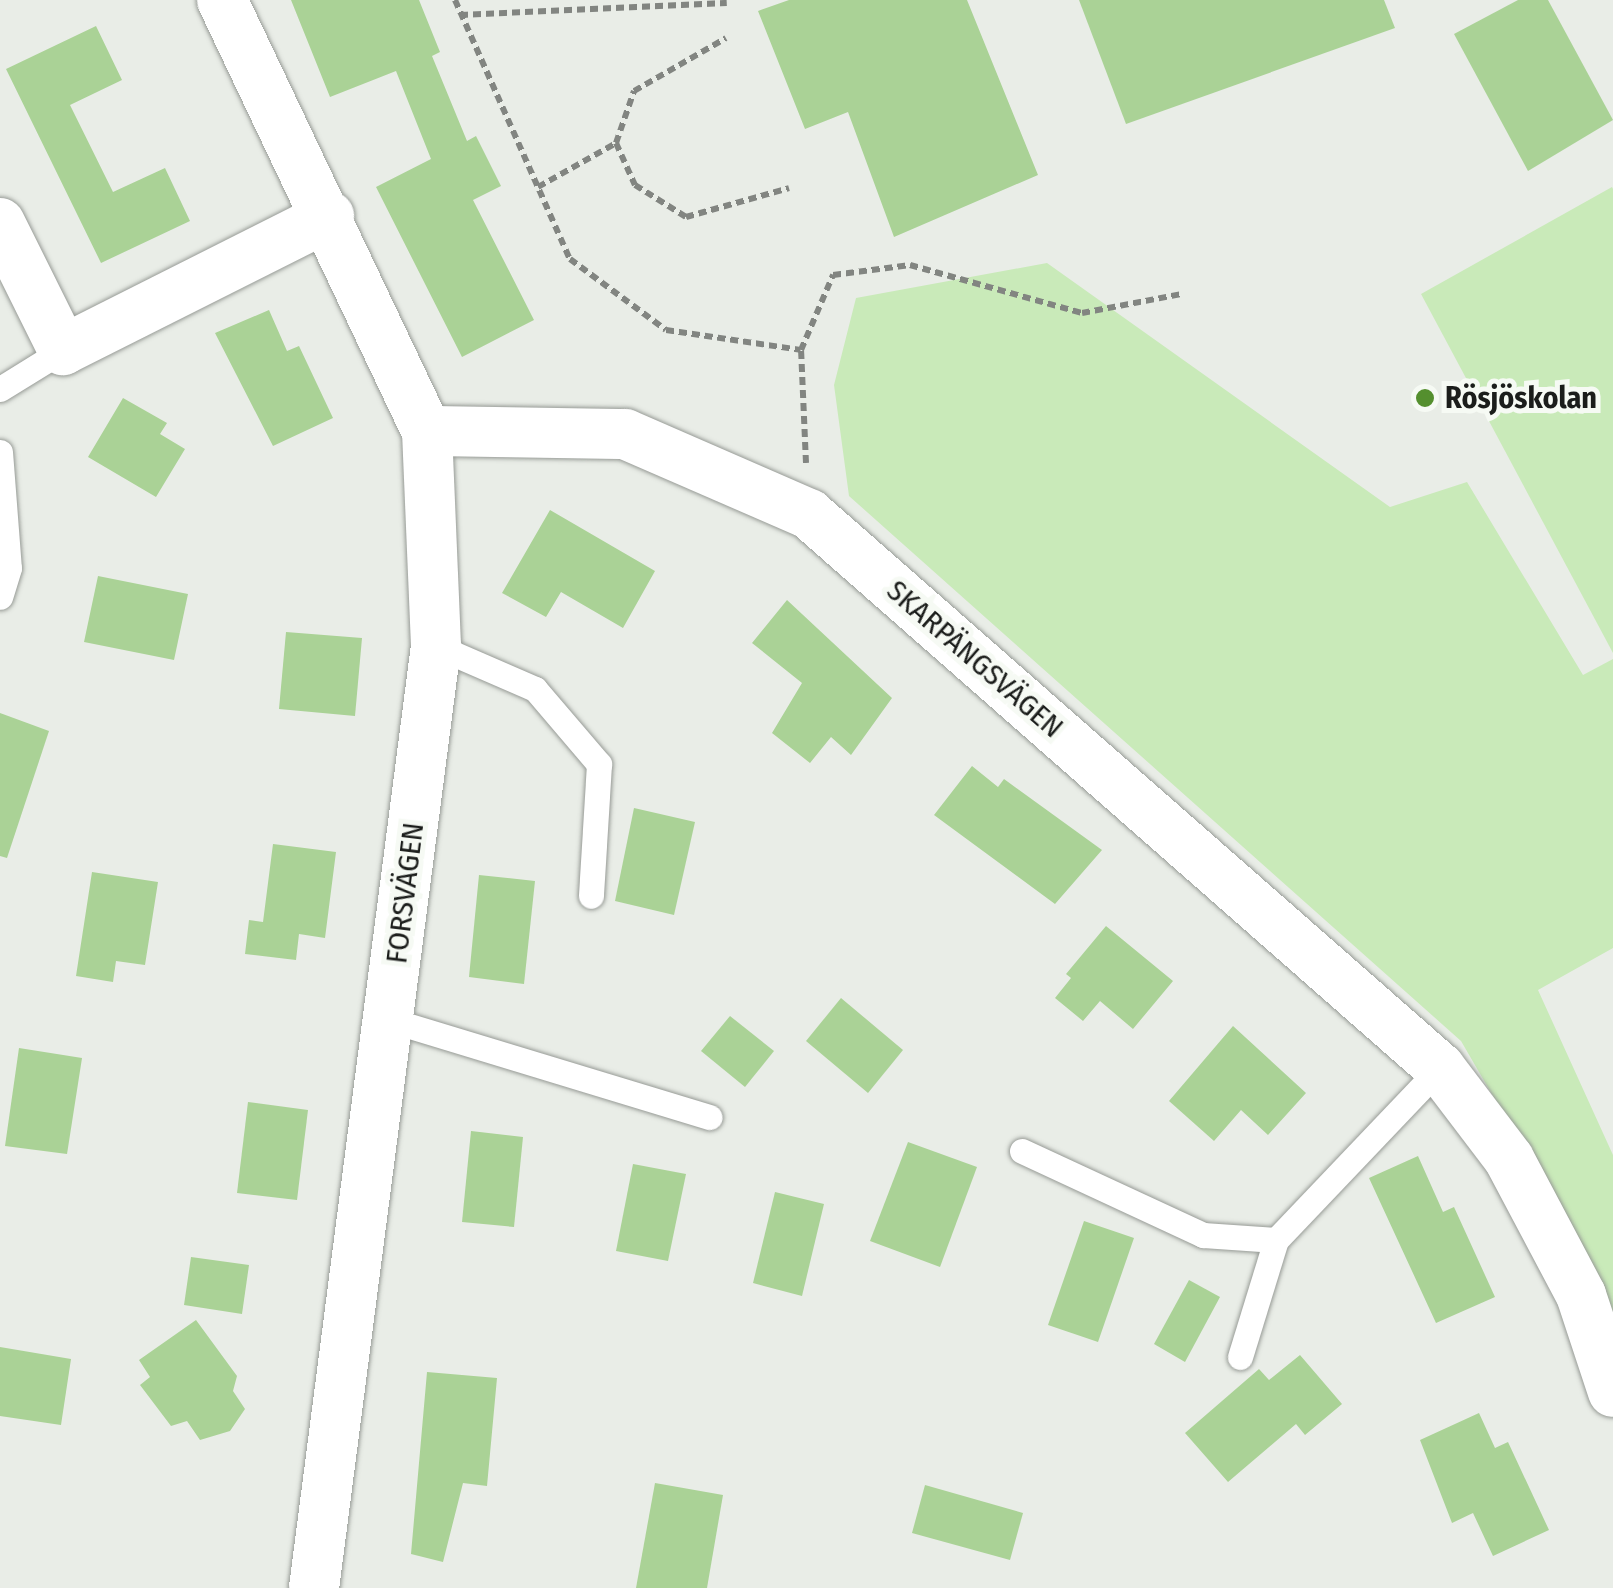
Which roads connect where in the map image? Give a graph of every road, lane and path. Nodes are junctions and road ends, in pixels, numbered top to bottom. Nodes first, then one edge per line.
1 (222, 0) edge
2 (455, 0) edge
3 (727, 3) dead end
4 (460, 14) junction
5 (726, 38) dead end
6 (616, 143) junction
7 (538, 187) junction
8 (789, 188) dead end
9 (329, 216) junction
10 (0, 223) edge
11 (1182, 294) dead end
12 (63, 350) junction
13 (801, 350) junction
14 (0, 389) edge
15 (427, 431) junction
16 (0, 452) edge
17 (809, 514) junction
18 (0, 597) edge
19 (436, 646) junction
20 (592, 896) dead end
21 (390, 1020) junction
22 (1440, 1068) junction
23 (710, 1117) dead end
24 (1022, 1151) dead end
25 (1276, 1240) junction
26 (1240, 1358) dead end
27 (1613, 1392) edge
28 (314, 1588) edge

1 - 9 street, FORSVÄGEN
2 - 4 path
3 - 4 path
4 - 7 path
5 - 6 path
6 - 7 path
6 - 8 path
7 - 13 path
9 - 12 street
9 - 15 street, FORSVÄGEN
10 - 12 street
11 - 13 path
12 - 14 lane
13 - 17 path
15 - 17 street, SKARPÄNGSVÄGEN
15 - 19 street, FORSVÄGEN
16 - 18 lane
17 - 22 street, SKARPÄNGSVÄGEN
19 - 20 lane
19 - 21 street, FORSVÄGEN
21 - 23 lane
21 - 28 street, FORSVÄGEN
22 - 25 lane
22 - 27 street, SKARPÄNGSVÄGEN
24 - 25 lane
25 - 26 lane

